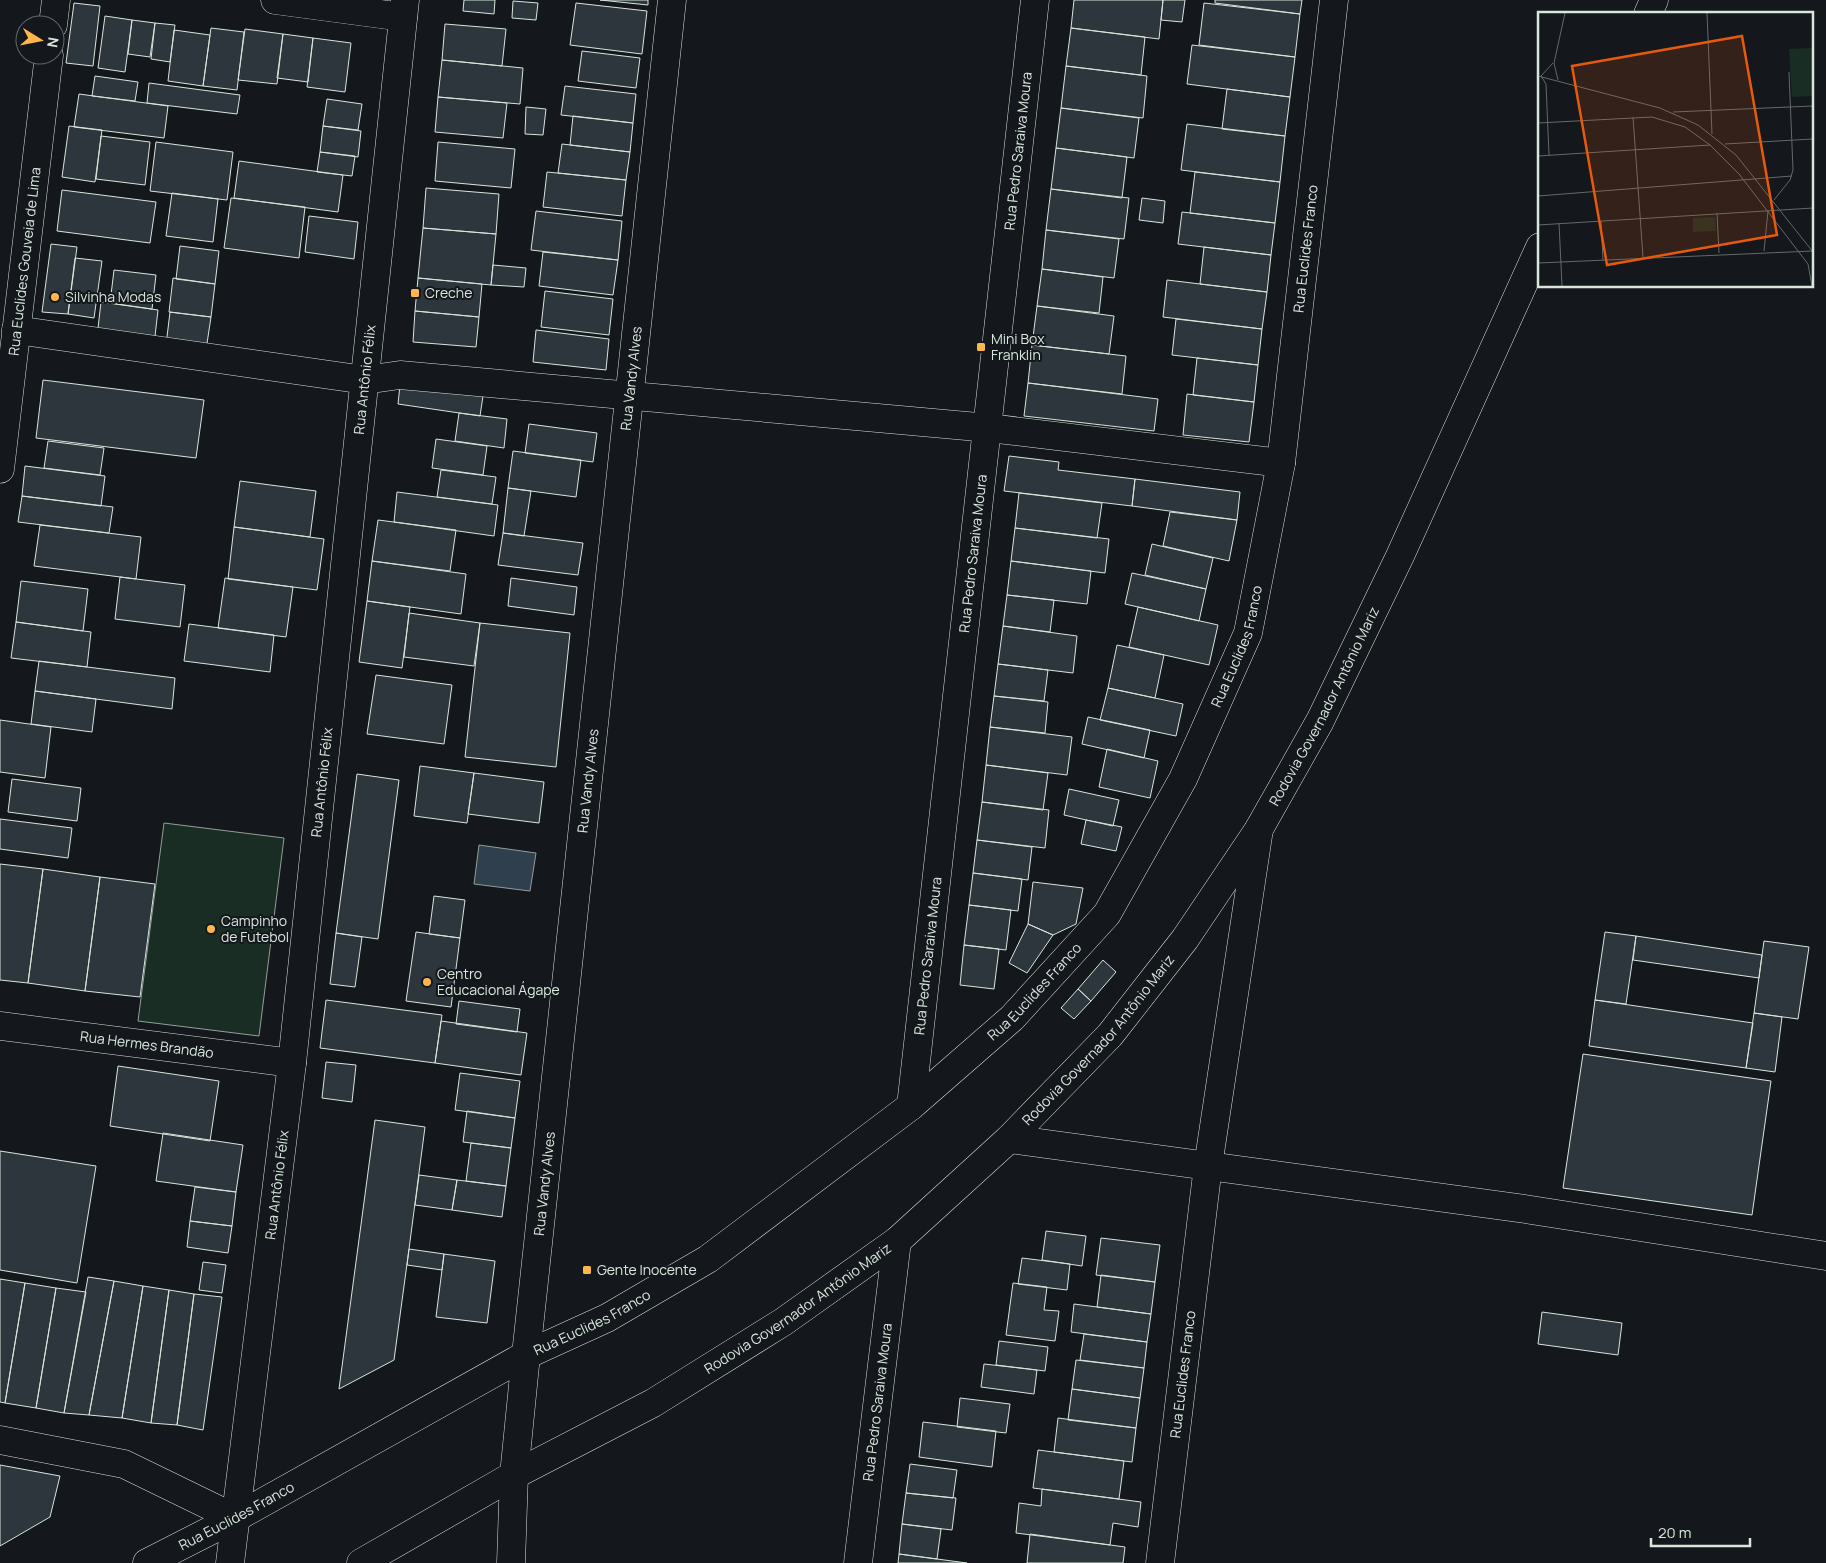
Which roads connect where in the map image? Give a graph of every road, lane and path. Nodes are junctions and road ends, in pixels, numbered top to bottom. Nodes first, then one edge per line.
1 (56, 0) edge
2 (275, 0) edge
3 (672, 0) edge
4 (1035, 0) edge
5 (1334, 0) edge
6 (1654, 0) edge
7 (404, 9) edge
8 (1649, 12) edge
9 (54, 15) edge
10 (48, 65) edge
11 (1538, 251) edge
12 (16, 330) junction
13 (365, 380) junction
14 (629, 397) junction
15 (988, 428) junction
16 (1281, 463) junction
17 (0, 469) edge
18 (1259, 829) junction
19 (0, 1026) edge
20 (292, 1063) junction
21 (911, 1106) junction
22 (1009, 1139) junction
23 (1208, 1166) junction
24 (897, 1241) junction
25 (1826, 1256) edge
26 (526, 1355) junction
27 (0, 1440) edge
28 (514, 1475) junction
29 (235, 1518) junction
30 (147, 1563) edge
31 (230, 1563) edge
32 (360, 1563) edge
33 (511, 1563) edge
34 (858, 1563) edge
35 (1160, 1563) edge

1 - 9 main road
2 - 7 main road
3 - 14 main road, Rua Vandy Alves
4 - 15 main road, Rua Pedro Saraiva Moura
5 - 16 main road, Rua Euclides Franco
6 - 8 main road
7 - 13 main road, Rua Antônio Félix
10 - 12 main road, Rua Euclides Gouveia de Lima
11 - 18 main road, Rodovia Governador Antônio Mariz
12 - 13 main road
12 - 17 main road, Rua Euclides Gouveia de Lima
13 - 14 main road
13 - 20 main road, Rua Antônio Félix
14 - 15 main road
14 - 26 main road, Rua Vandy Alves
15 - 16 main road
15 - 21 main road, Rua Pedro Saraiva Moura
16 - 21 main road, Rua Euclides Franco
18 - 22 main road, Rodovia Governador Antônio Mariz
18 - 23 main road, Rua Euclides Franco
19 - 20 main road, Rua Hermes Brandão
20 - 29 main road, Rua Antônio Félix
21 - 26 main road, Rua Euclides Franco
22 - 23 main road
22 - 24 main road, Rodovia Governador Antônio Mariz
23 - 25 main road
23 - 35 main road, Rua Euclides Franco
24 - 28 main road, Rodovia Governador Antônio Mariz
24 - 34 main road, Rua Pedro Saraiva Moura
26 - 28 main road, Rua Vandy Alves
26 - 29 main road, Rua Euclides Franco
27 - 29 main road
28 - 32 main road, Rodovia Governador Antônio Mariz
28 - 33 main road, Rua Vandy Alves
29 - 30 main road, Rua Euclides Franco
29 - 31 main road, Rua Antônio Félix

